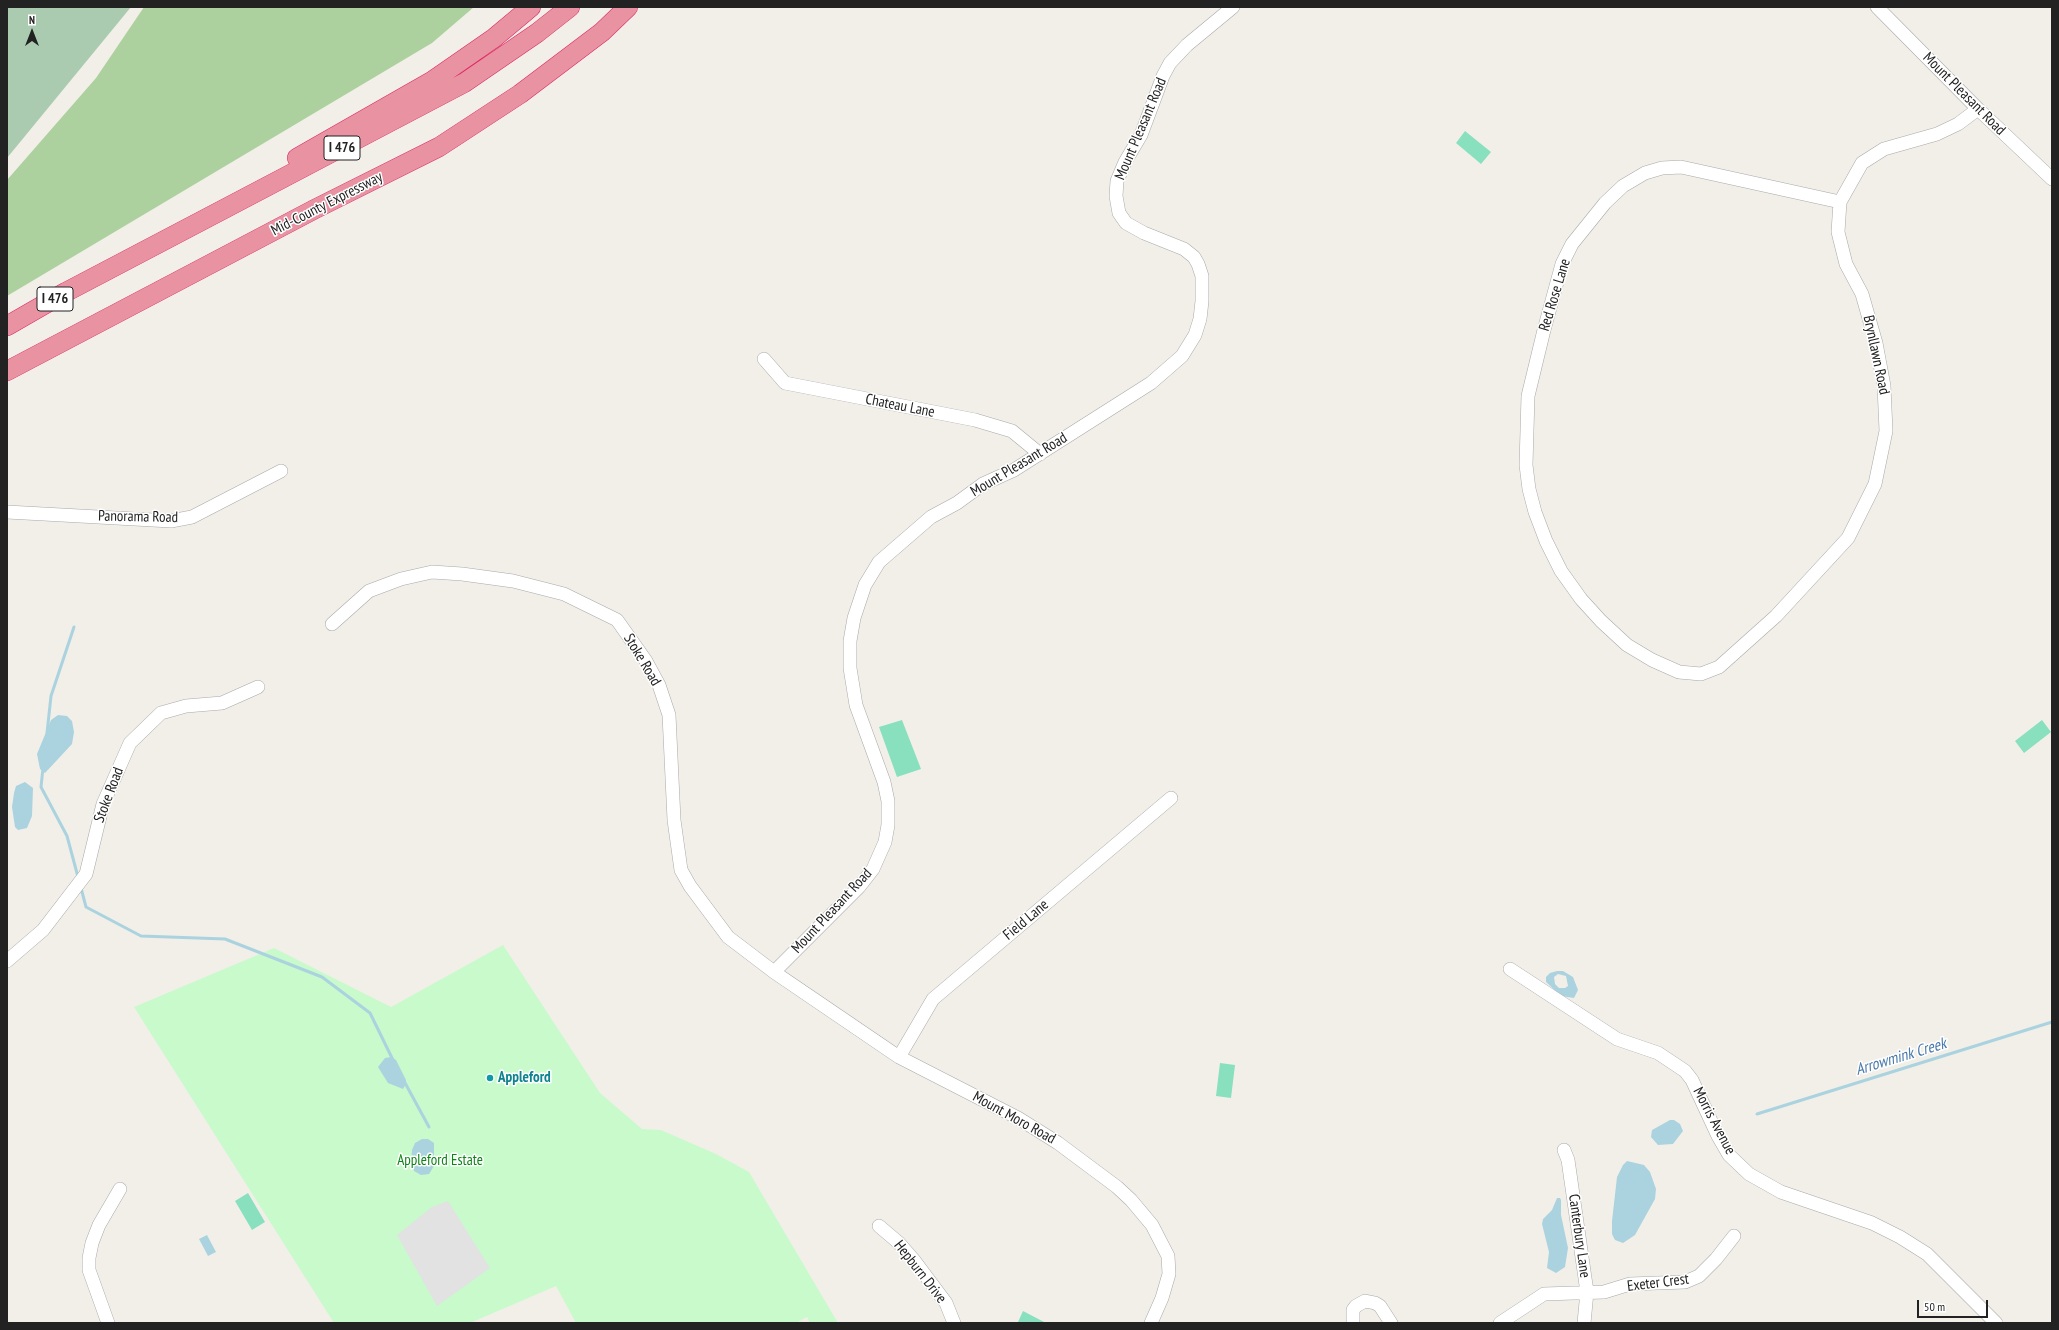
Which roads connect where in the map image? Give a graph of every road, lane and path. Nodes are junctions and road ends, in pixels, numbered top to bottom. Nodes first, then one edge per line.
1 (523, 7) edge
2 (531, 7) edge
3 (570, 7) edge
4 (628, 7) edge
5 (1233, 7) edge
6 (1877, 7) edge
7 (513, 23) junction
8 (1978, 109) junction
9 (2052, 179) edge
10 (1840, 202) junction
11 (104, 272) junction
12 (7, 326) edge
13 (764, 359) dead end
14 (7, 372) edge
15 (1040, 454) junction
16 (281, 471) dead end
17 (7, 512) edge
18 (332, 624) dead end
19 (1606, 626) joint
20 (258, 687) dead end
21 (1171, 798) dead end
22 (7, 961) edge
23 (1510, 970) dead end
24 (774, 972) junction
25 (899, 1057) junction
26 (1564, 1150) dead end
27 (120, 1189) dead end
28 (879, 1226) dead end
29 (1734, 1236) dead end
30 (1588, 1292) junction
31 (108, 1323) edge
32 (954, 1323) edge
33 (1151, 1323) edge
34 (1353, 1323) edge
35 (1391, 1323) edge
36 (1500, 1323) edge
37 (1584, 1323) edge
38 (1996, 1323) edge

1 - 7 highway
2 - 7 highway
3 - 11 highway, I 476
4 - 14 highway, Mid-County Expressway / I 476
5 - 15 street, Mount Pleasant Road
6 - 8 street, Mount Pleasant Road
7 - 11 highway
8 - 9 street, Mount Pleasant Road
8 - 10 street, Brynllawn Road
10 - 19 street, Brynllawn Road
10 - 19 street, Red Rose Lane
11 - 12 highway, I 476
13 - 15 street, Chateau Lane
15 - 24 street, Mount Pleasant Road
16 - 17 street, Panorama Road
18 - 24 street, Stoke Road
20 - 22 street, Stoke Road
21 - 25 street, Field Lane
23 - 38 street, Morris Avenue
24 - 25 street, Mount Moro Road
25 - 33 street, Mount Moro Road
26 - 30 street, Canterbury Lane
27 - 31 street
28 - 32 street, Hepburn Drive
29 - 30 street, Exeter Crest
30 - 36 street, Exeter Crest
30 - 37 street, Canterbury Lane
34 - 35 street

